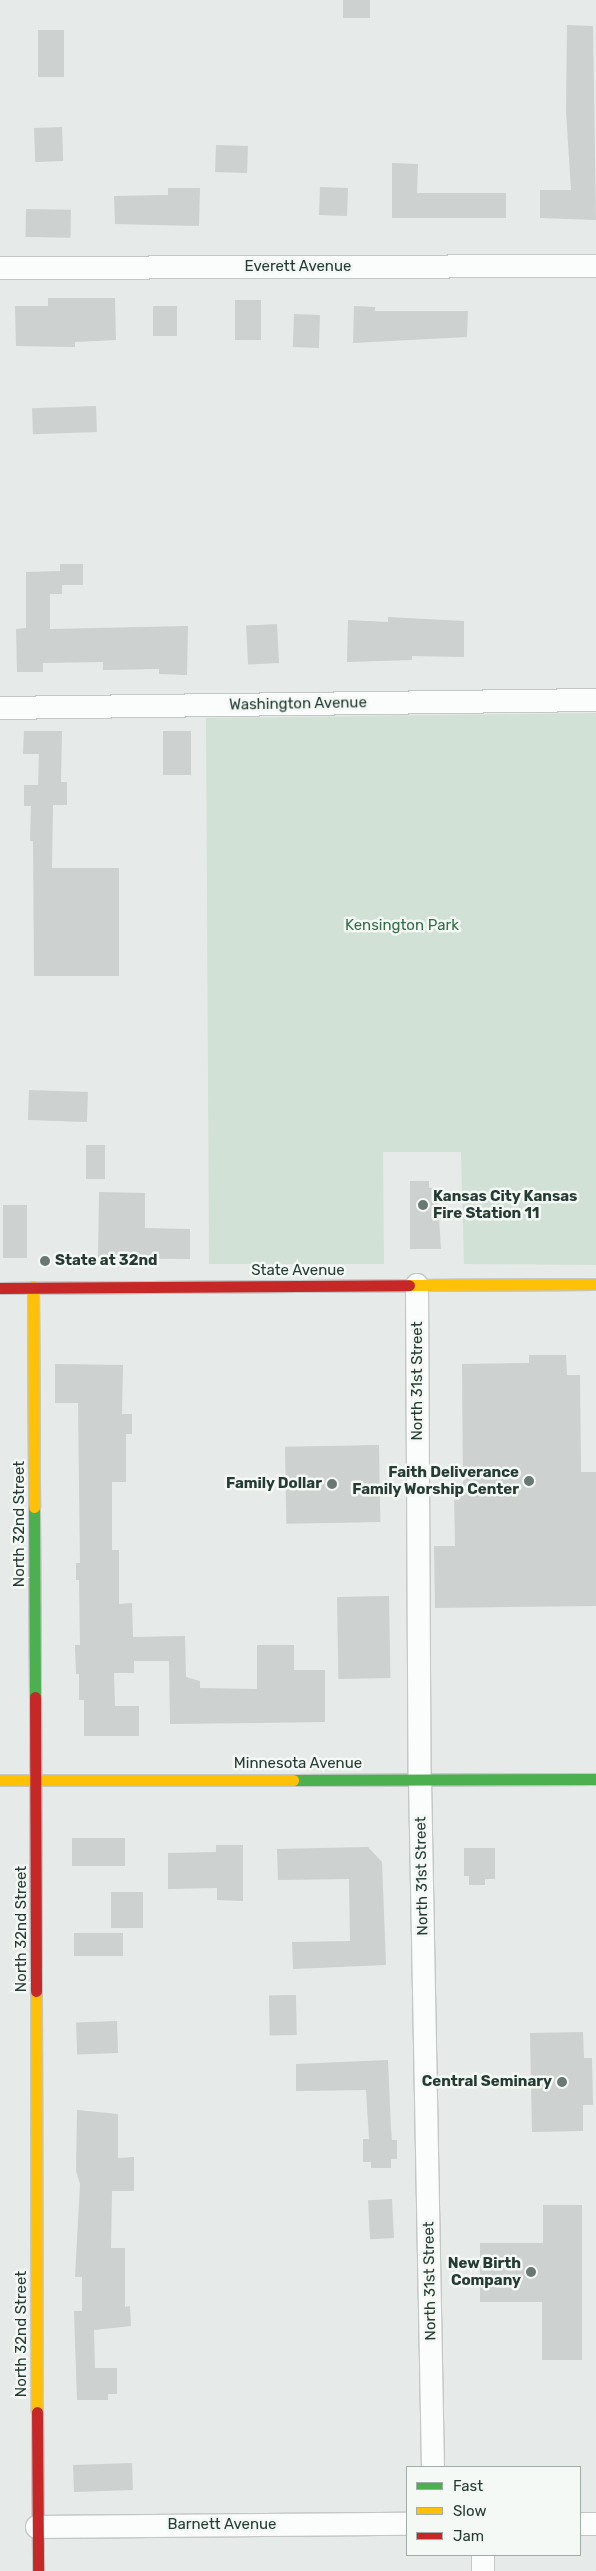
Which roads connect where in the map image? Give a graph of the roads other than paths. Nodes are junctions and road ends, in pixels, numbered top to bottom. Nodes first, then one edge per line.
1 (596, 266) edge
2 (0, 268) edge
3 (596, 700) edge
4 (0, 708) edge
5 (596, 1284) edge
6 (417, 1285) junction
7 (33, 1287) junction
8 (0, 1288) edge
9 (420, 1779) junction
10 (596, 1779) edge
11 (0, 1780) edge
12 (37, 1780) junction
13 (433, 2466) edge
14 (406, 2524) edge
15 (581, 2524) edge
16 (596, 2524) edge
17 (37, 2527) junction
18 (483, 2556) edge
19 (38, 2571) edge
20 (483, 2571) edge

1 - 2 street, Everett Avenue
3 - 4 street, Washington Avenue
5 - 6 street, State Avenue
6 - 7 street, State Avenue
6 - 9 street, North 31st Street
7 - 8 street, State Avenue
7 - 12 street, North 32nd Street
9 - 10 street, Minnesota Avenue
9 - 12 street, Minnesota Avenue
9 - 13 street, North 31st Street
11 - 12 street, Minnesota Avenue
12 - 17 street, North 32nd Street
14 - 17 street, Barnett Avenue
15 - 16 street
17 - 19 street, North 32nd Street
18 - 20 street

